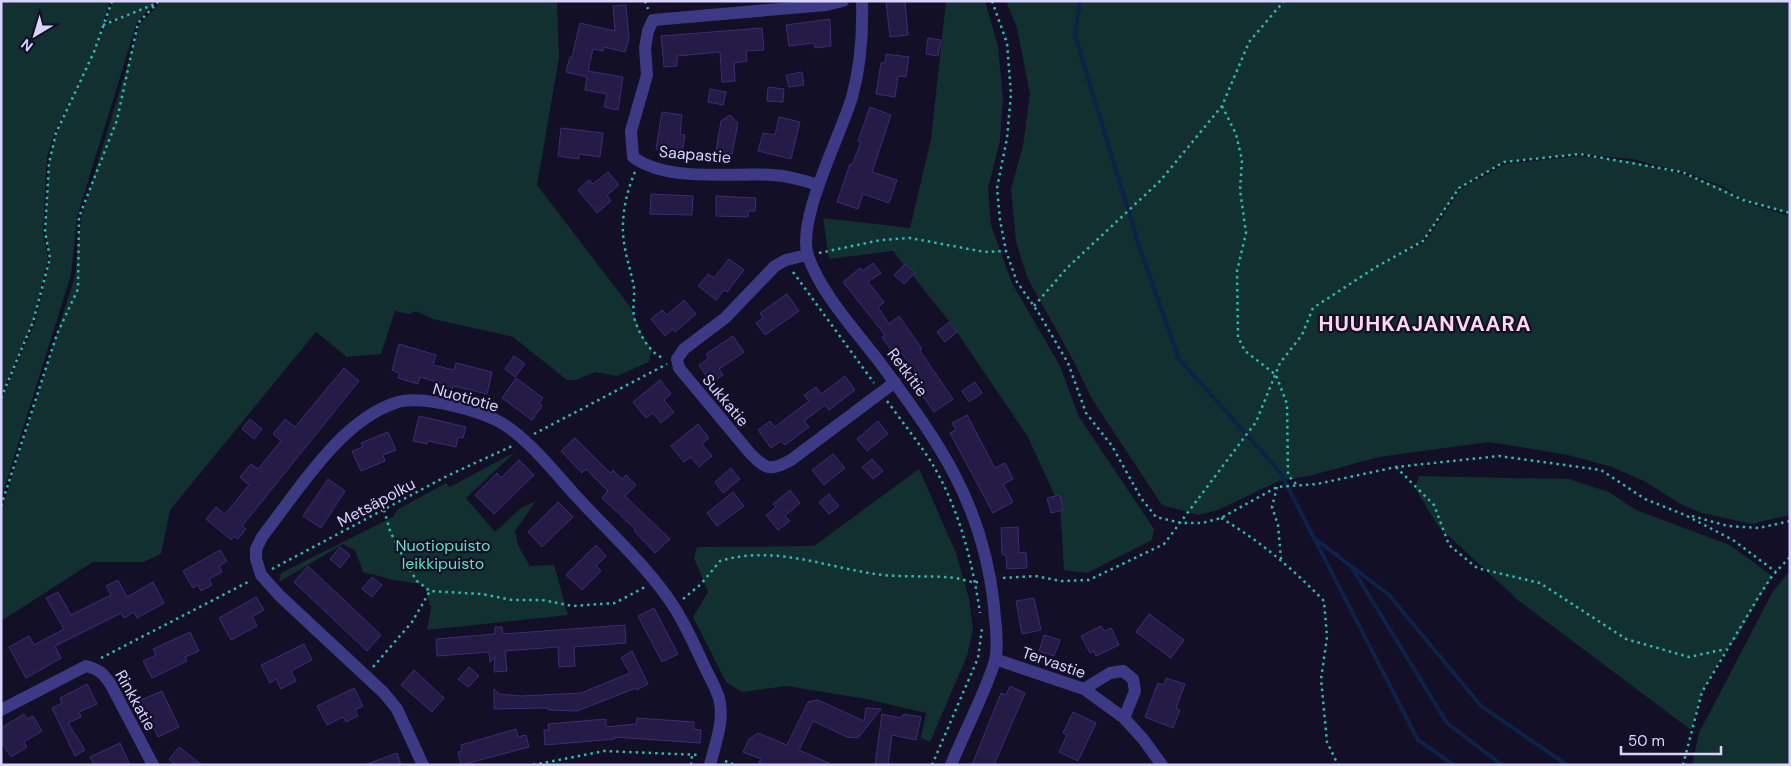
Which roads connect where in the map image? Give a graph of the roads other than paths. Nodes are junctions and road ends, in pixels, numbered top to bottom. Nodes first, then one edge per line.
1 (843, 1) edge
2 (862, 1) edge
3 (818, 184) junction
4 (807, 255) junction
5 (895, 382) junction
6 (995, 659) junction
7 (1084, 689) junction
8 (1, 710) edge
9 (1124, 718) junction
10 (712, 760) edge
11 (1158, 763) edge
12 (153, 765) edge
13 (423, 765) edge
14 (950, 765) edge

1 - 3 street, Saapastie
2 - 3 street, Retkitie
3 - 4 street, Retkitie
4 - 5 street, Retkitie
4 - 5 street, Sukkatie
5 - 6 street, Retkitie
6 - 7 street, Tervastie
6 - 14 street, Retkitie
7 - 9 street, Tervastie
7 - 9 street
8 - 12 street, Rinkkatie
9 - 11 street, Tervastie
10 - 13 street, Nuotiotie

